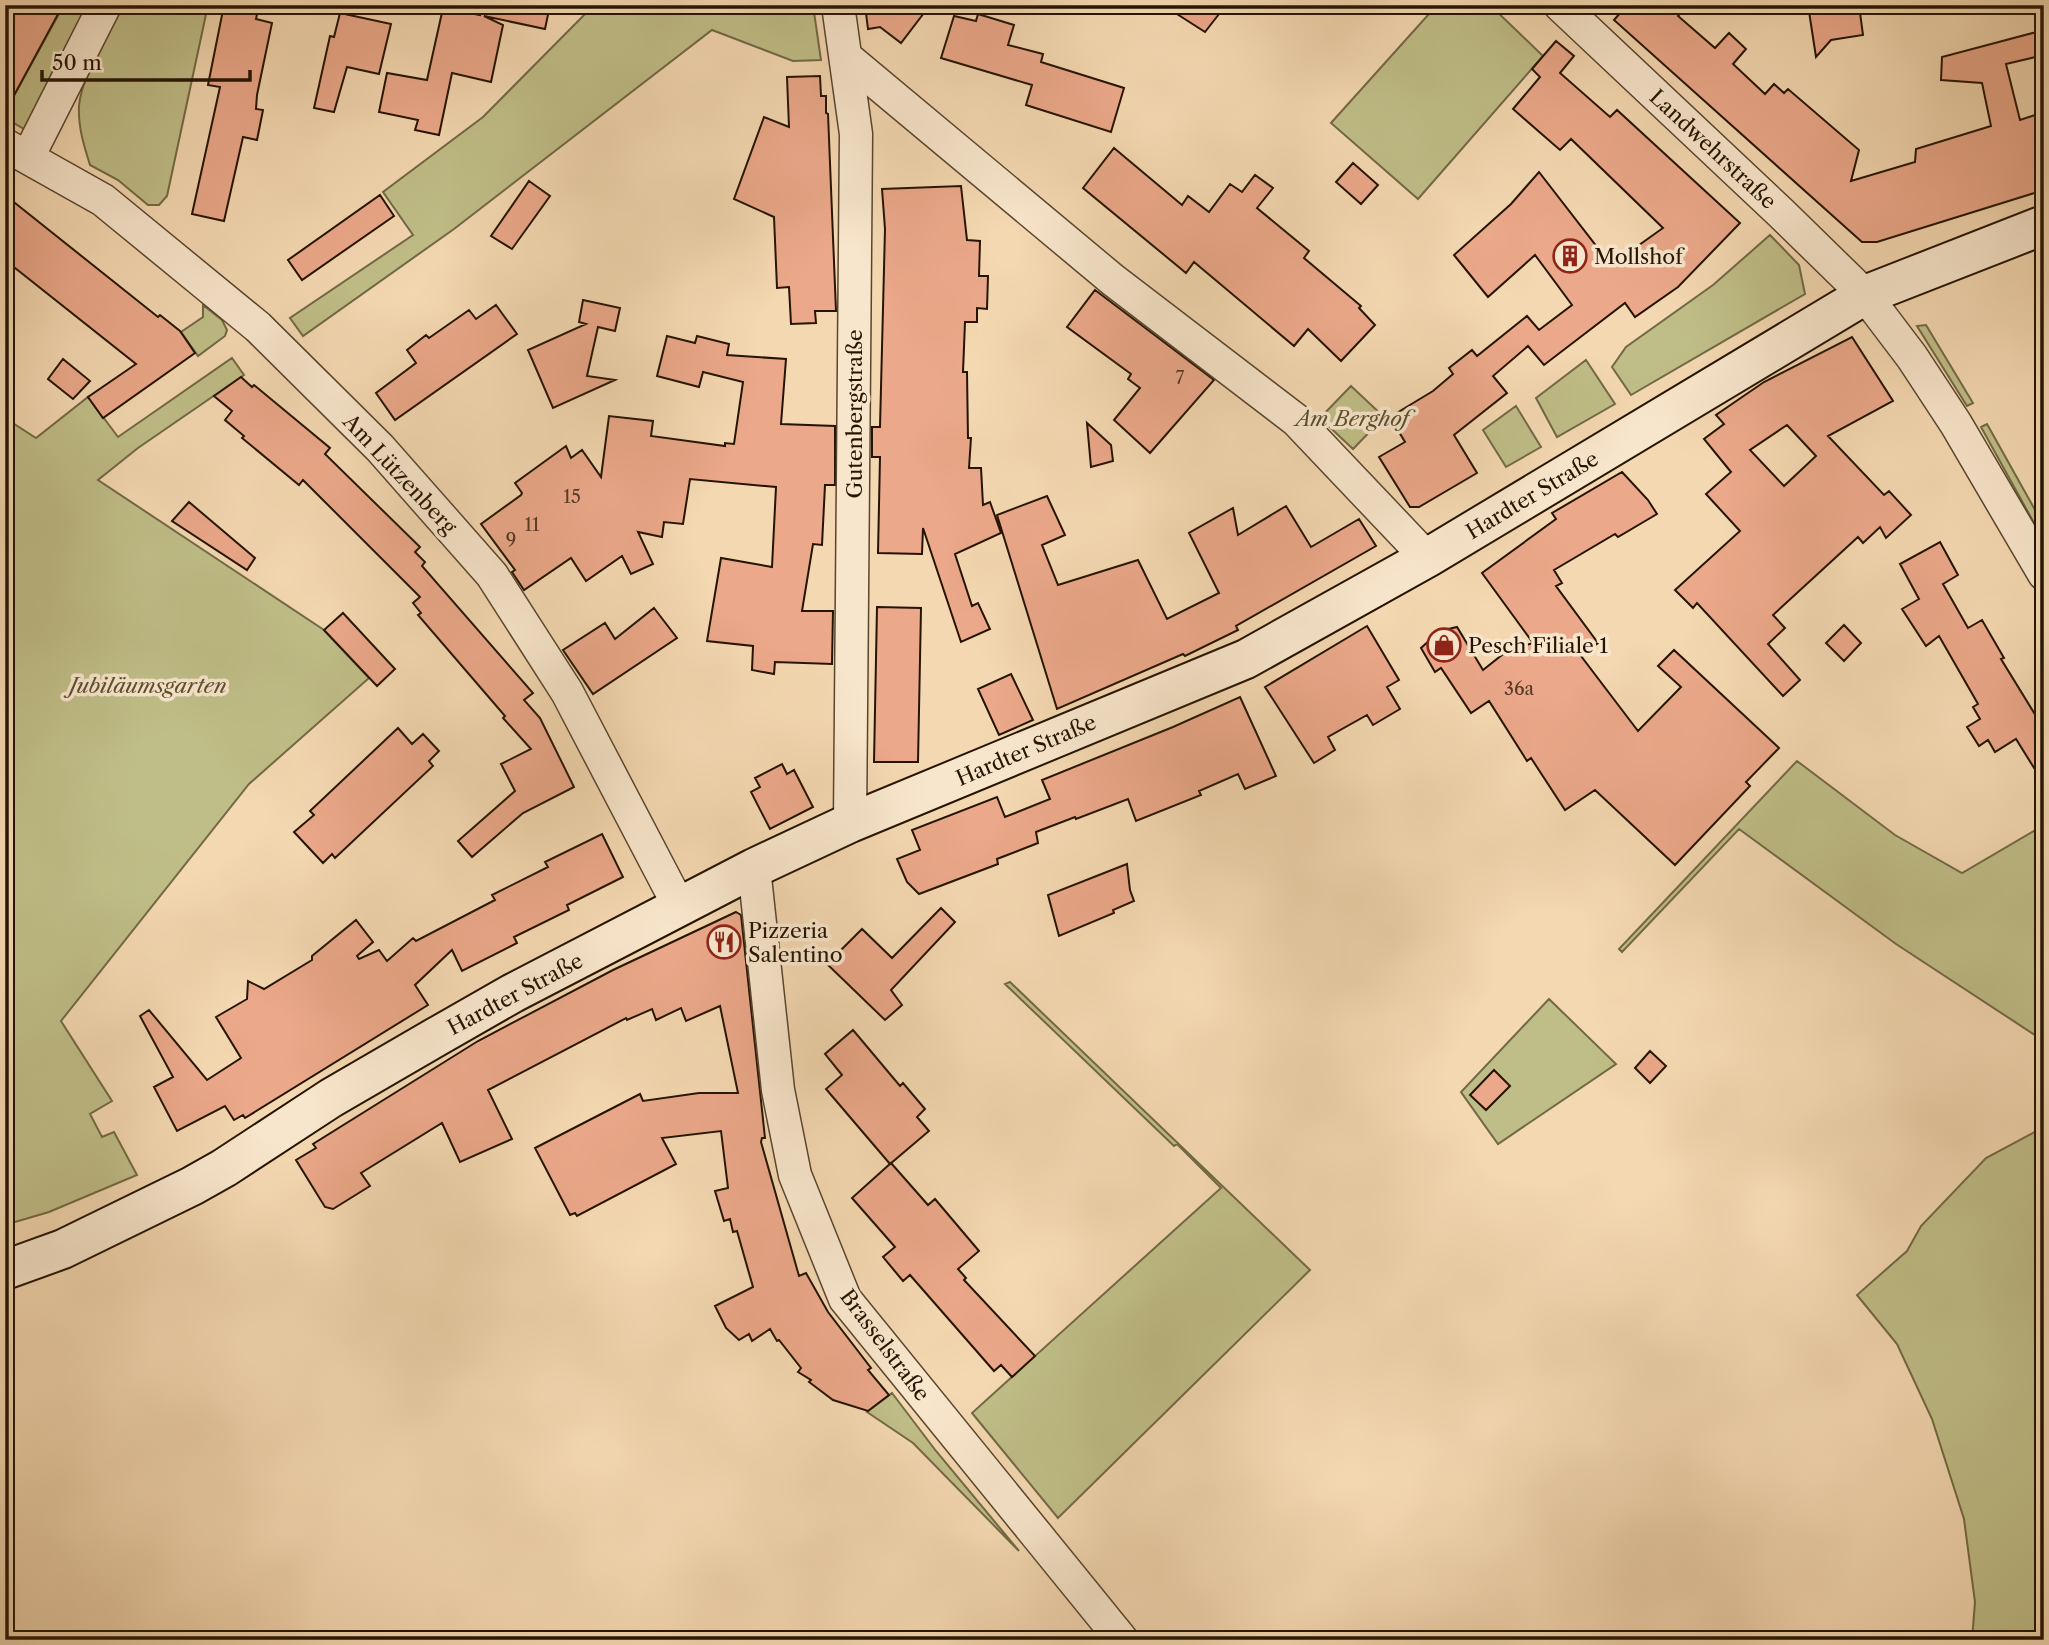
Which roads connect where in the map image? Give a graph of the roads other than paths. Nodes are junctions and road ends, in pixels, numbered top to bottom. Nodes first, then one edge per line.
1 (105, 5) edge
2 (838, 5) edge
3 (1560, 5) edge
4 (847, 58) junction
5 (17, 151) edge
6 (2044, 225) edge
7 (1865, 295) junction
8 (1427, 558) junction
9 (2044, 574) edge
10 (850, 823) junction
11 (754, 868) junction
12 (679, 906) junction
13 (5, 1270) edge
14 (1122, 1640) edge

1 - 5 street
2 - 4 street, Gutenbergstraße
3 - 7 street, Landwehrstraße
4 - 8 street
4 - 10 street, Gutenbergstraße
5 - 12 street, Am Lützenberg
6 - 7 main road, Hardter Straße
7 - 8 main road, Hardter Straße
7 - 9 street, Landwehrstraße
8 - 10 main road, Hardter Straße
10 - 11 main road, Hardter Straße
11 - 12 main road, Hardter Straße
11 - 14 street, Brasselstraße
12 - 13 main road, Hardter Straße

